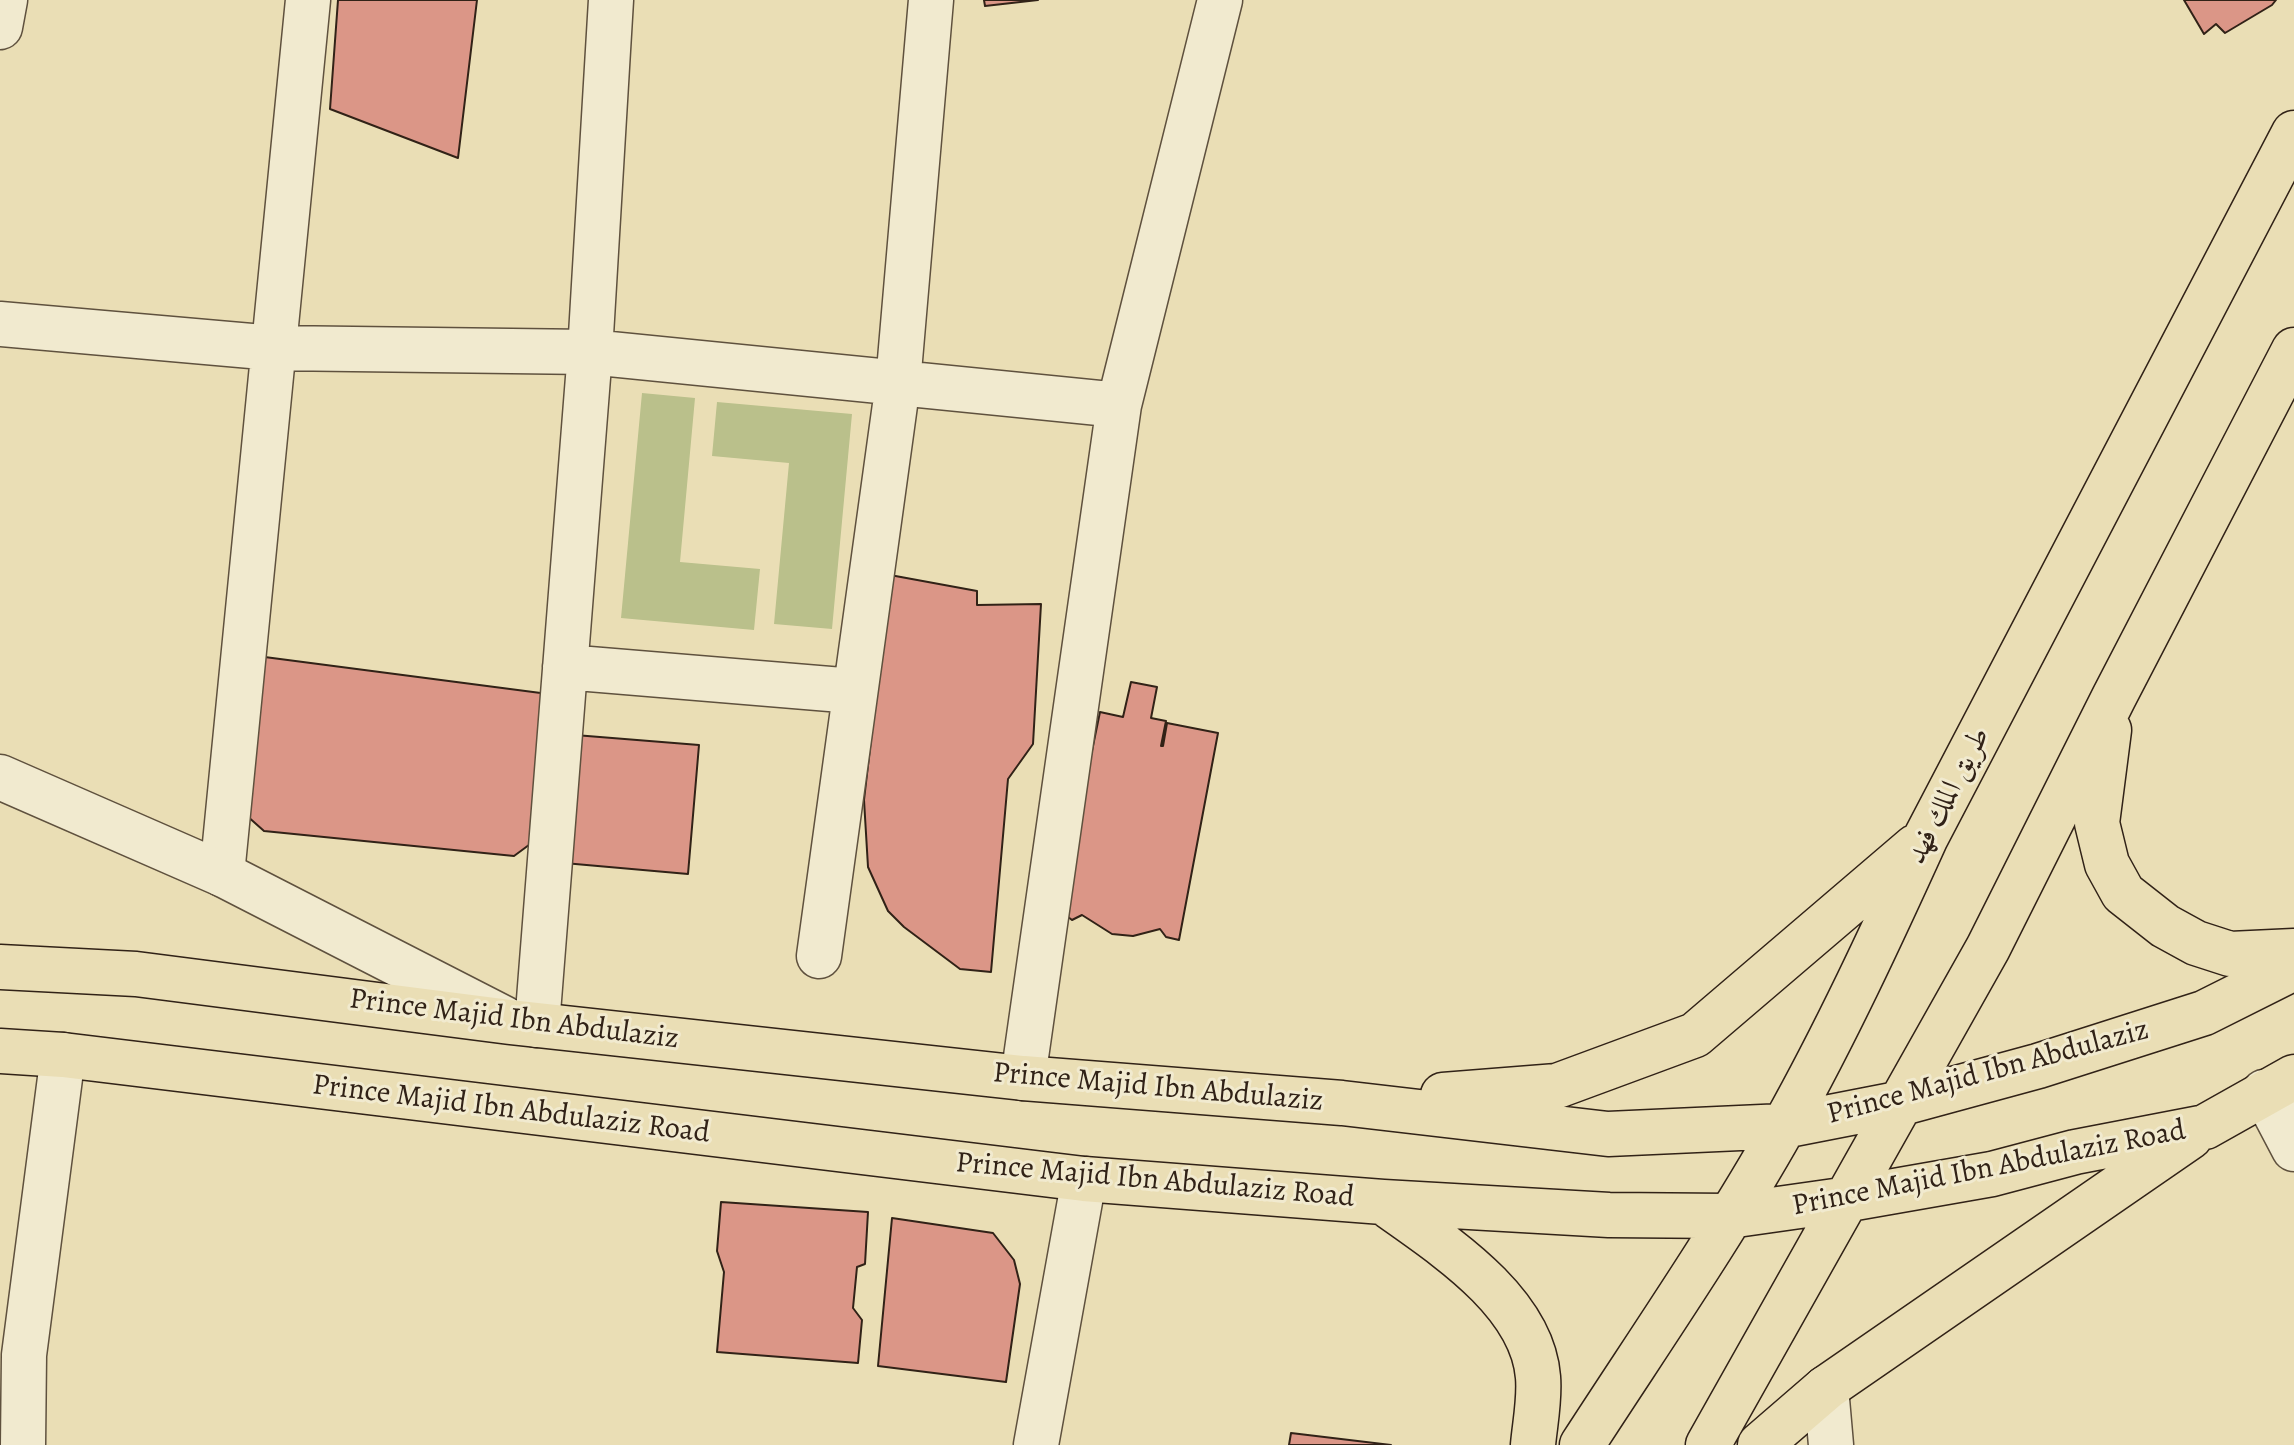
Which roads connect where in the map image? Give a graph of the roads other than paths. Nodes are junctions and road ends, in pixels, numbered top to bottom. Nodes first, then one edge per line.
1 (5, 0) edge
2 (308, 0) edge
3 (611, 0) edge
4 (931, 0) edge
5 (1220, 0) edge
6 (0, 27) edge
7 (2294, 133) edge
8 (0, 324) edge
9 (274, 348) junction
10 (2294, 350) edge
11 (590, 352) junction
12 (898, 383) junction
13 (1119, 405) junction
14 (565, 667) junction
15 (854, 691) junction
16 (2114, 697) junction
17 (0, 777) edge
18 (1926, 837) junction
19 (222, 874) junction
20 (2294, 951) edge
21 (819, 956) dead end
22 (0, 967) edge
23 (2294, 968) edge
24 (524, 1023) junction
25 (0, 1051) edge
26 (63, 1055) junction
27 (1023, 1078) junction
28 (2279, 1084) edge
29 (1342, 1103) junction
30 (1902, 1103) junction
31 (1784, 1126) junction
32 (2205, 1127) junction
33 (2294, 1149) edge
34 (1084, 1179) junction
35 (1849, 1199) junction
36 (1383, 1202) junction
37 (1729, 1216) junction
38 (1826, 1388) junction
39 (23, 1445) edge
40 (1036, 1445) edge
41 (1533, 1445) edge
42 (1582, 1445) edge
43 (1708, 1445) edge
44 (1760, 1445) edge
45 (1831, 1445) edge

1 - 6 street
2 - 9 street
3 - 11 street
4 - 12 street
5 - 13 street
7 - 18 main road, طريق الملك فهد
8 - 9 street
9 - 11 street
9 - 19 street
10 - 16 main road
11 - 12 street
11 - 14 street
12 - 13 street
12 - 15 street
13 - 27 street
14 - 15 street
14 - 24 street
15 - 21 street
16 - 20 main road
16 - 30 main road
17 - 19 street
18 - 29 main road
18 - 31 main road, طريق الملك فهد
19 - 24 street
22 - 24 main road, Prince Majid Ibn Abdulaziz
23 - 30 main road, Prince Majid Ibn Abdulaziz
24 - 27 main road, Prince Majid Ibn Abdulaziz
25 - 26 main road, Prince Majid Ibn Abdulaziz Road
26 - 34 main road, Prince Majid Ibn Abdulaziz Road
26 - 39 street
27 - 29 main road, Prince Majid Ibn Abdulaziz
28 - 32 main road, Prince Majid Ibn Abdulaziz Road
28 - 33 street
29 - 31 main road, Prince Majid Ibn Abdulaziz
30 - 31 main road, Prince Majid Ibn Abdulaziz
30 - 35 main road
31 - 37 main road, طريق الملك فهد
32 - 35 main road, Prince Majid Ibn Abdulaziz Road
32 - 38 main road
34 - 36 main road, Prince Majid Ibn Abdulaziz Road
34 - 40 street
35 - 37 main road, Prince Majid Ibn Abdulaziz Road
35 - 43 main road
36 - 37 main road, Prince Majid Ibn Abdulaziz Road
36 - 41 main road
37 - 42 main road, طريق الملك فهد
38 - 44 main road
38 - 45 street

